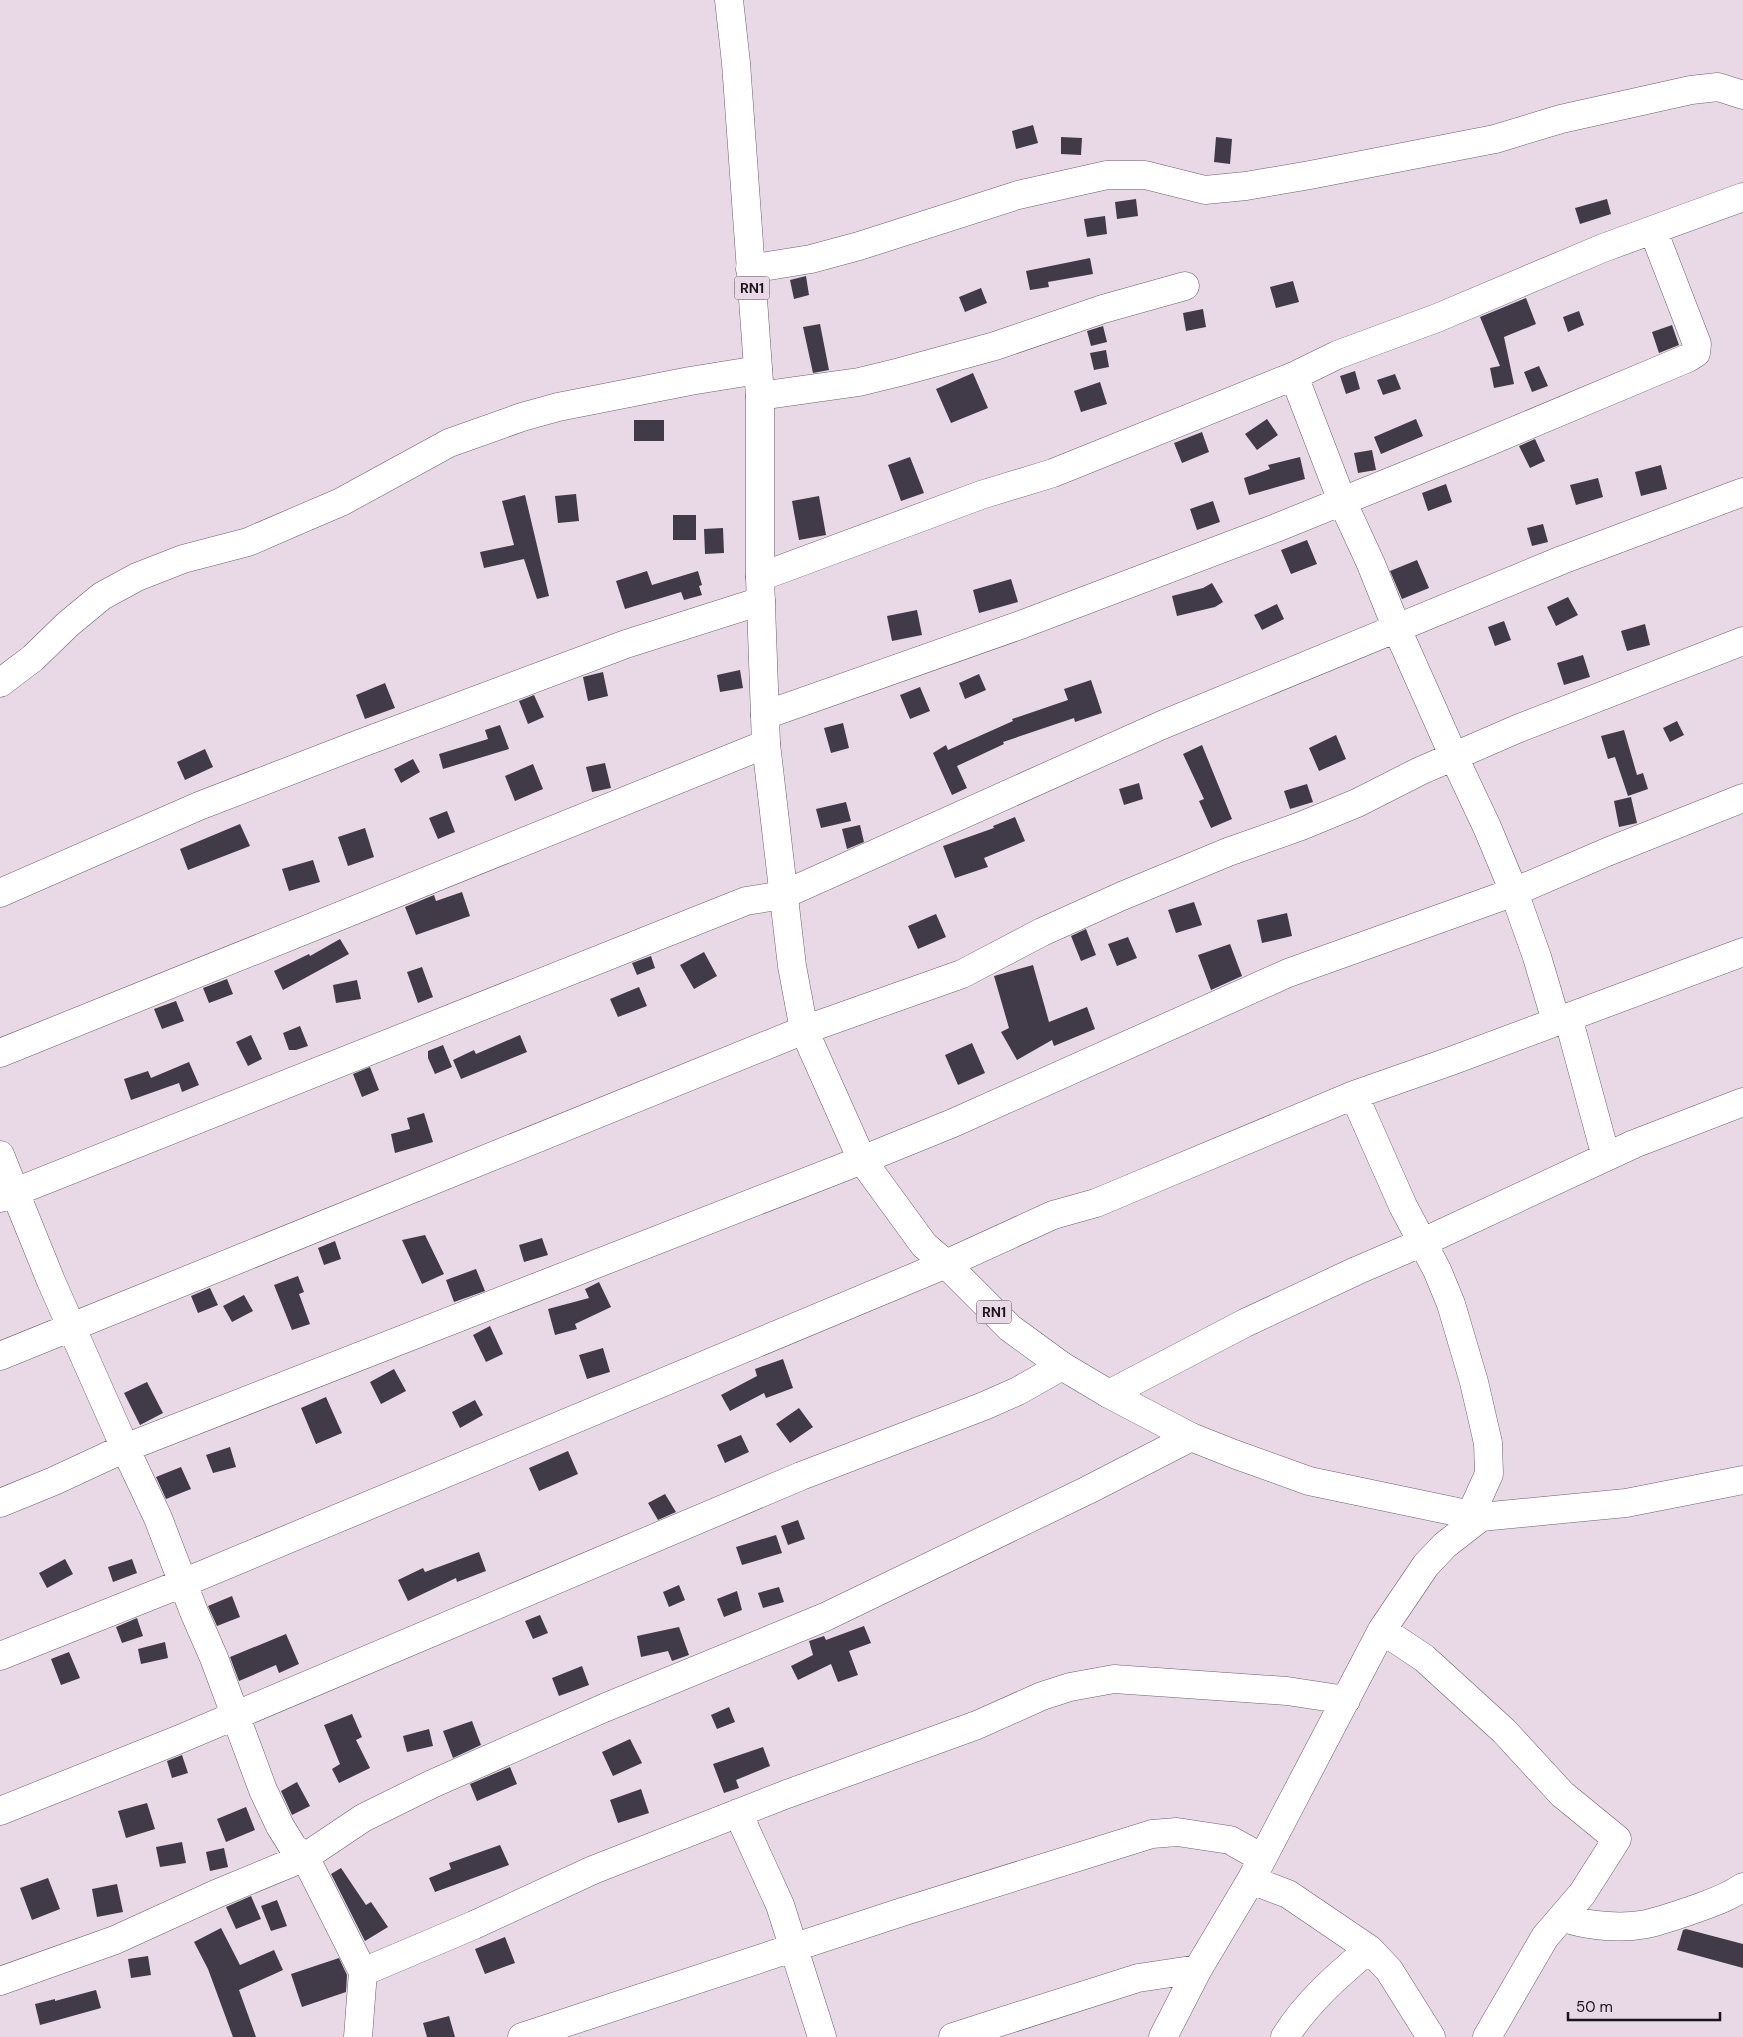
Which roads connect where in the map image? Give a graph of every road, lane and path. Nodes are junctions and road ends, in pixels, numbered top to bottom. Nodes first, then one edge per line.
1 (729, 0) edge
2 (1743, 95) edge
3 (1743, 198) edge
4 (1653, 230) junction
5 (750, 269) junction
6 (1184, 286) dead end
7 (1294, 376) junction
8 (759, 383) junction
9 (1743, 492) edge
10 (1342, 501) junction
11 (760, 589) junction
12 (1398, 629) junction
13 (1743, 641) edge
14 (0, 683) edge
15 (765, 715) junction
16 (766, 744) junction
17 (1454, 757) junction
18 (1743, 798) edge
19 (1514, 892) junction
20 (0, 893) edge
21 (783, 895) junction
22 (1743, 952) edge
23 (1562, 1019) junction
24 (804, 1030) junction
25 (0, 1053) edge
26 (1354, 1096) junction
27 (1743, 1102) edge
28 (0, 1155) edge
29 (1606, 1157) junction
30 (862, 1160) junction
31 (8, 1195) edge
32 (1422, 1243) junction
33 (946, 1264) junction
34 (73, 1326) junction
35 (0, 1356) edge
36 (1062, 1366) junction
37 (1109, 1394) junction
38 (1192, 1437) junction
39 (125, 1448) junction
40 (1743, 1480) edge
41 (0, 1503) edge
42 (1476, 1515) junction
43 (183, 1583) junction
44 (1382, 1630) junction
45 (0, 1656) edge
46 (1346, 1700) junction
47 (234, 1715) junction
48 (0, 1812) edge
49 (738, 1813) junction
50 (304, 1857) junction
51 (1256, 1869) junction
52 (1743, 1886) edge
53 (1563, 1916) junction
54 (794, 1948) junction
55 (1369, 1950) junction
56 (1198, 1969) junction
57 (363, 1972) junction
58 (0, 1981) edge
59 (358, 2037) edge
60 (522, 2037) edge
61 (822, 2037) edge
62 (953, 2037) edge
63 (1163, 2037) edge
64 (1285, 2037) edge
65 (1431, 2037) edge
66 (1487, 2037) edge

1 - 5 main road, RN1
2 - 5 main road
3 - 4 main road
4 - 7 main road
4 - 10 main road
5 - 8 main road, RN1
6 - 8 main road
7 - 10 main road
7 - 11 main road
8 - 11 main road, RN1
8 - 14 main road
9 - 12 main road
10 - 12 main road
10 - 15 main road
11 - 15 main road, RN1
11 - 20 main road
12 - 17 main road
12 - 21 main road
13 - 17 main road
15 - 16 main road, RN1
16 - 21 main road, RN1
16 - 25 main road
17 - 19 main road
17 - 24 main road
18 - 19 main road
19 - 23 main road
19 - 30 main road
21 - 24 main road, RN1
21 - 31 main road
22 - 23 main road
23 - 26 main road
23 - 29 main road
24 - 30 main road, RN1
24 - 34 main road
26 - 32 main road
26 - 33 main road
27 - 29 main road
28 - 31 main road
29 - 32 main road
30 - 33 main road, RN1
30 - 39 main road
31 - 34 main road
32 - 37 main road
32 - 42 main road
33 - 36 main road, RN1
33 - 43 main road
34 - 35 main road
34 - 39 main road
36 - 37 main road, RN1
36 - 47 main road
37 - 38 main road, RN1
38 - 42 main road, RN1
38 - 50 main road
39 - 41 main road
39 - 43 main road
40 - 42 main road, RN1
42 - 44 main road
43 - 45 main road
43 - 47 main road
44 - 46 main road
44 - 53 main road
46 - 49 main road
46 - 51 main road
47 - 48 main road
47 - 50 main road
49 - 54 main road
49 - 57 main road
50 - 57 main road
50 - 58 main road
51 - 54 main road
51 - 55 main road
51 - 56 main road
52 - 53 main road
53 - 66 main road
54 - 60 main road
54 - 61 main road
55 - 64 main road
55 - 65 main road
56 - 62 main road
56 - 63 main road
57 - 59 main road

